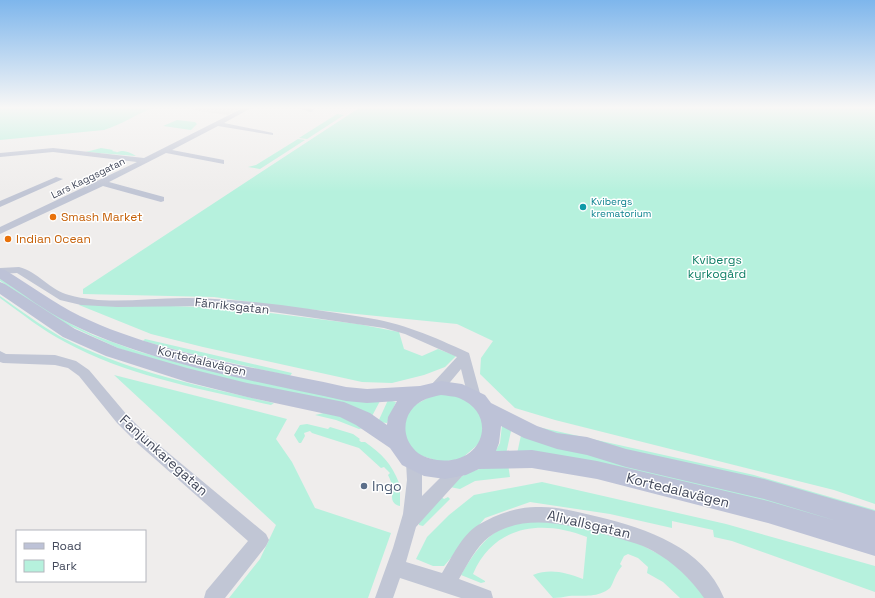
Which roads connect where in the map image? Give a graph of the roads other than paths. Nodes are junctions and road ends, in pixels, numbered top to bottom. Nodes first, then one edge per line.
1 (196, 136) edge
2 (166, 151) junction
3 (0, 155) edge
4 (146, 161) junction
5 (221, 162) dead end
6 (59, 179) dead end
7 (102, 183) junction
8 (161, 199) dead end
9 (0, 204) edge
10 (0, 231) edge
11 (0, 272) edge
12 (0, 287) edge
13 (0, 356) edge
14 (465, 356) junction
15 (428, 391) junction
16 (480, 403) junction
17 (397, 442) junction
18 (414, 462) junction
19 (468, 464) junction
20 (875, 522) edge
21 (410, 524) junction
22 (875, 544) edge
23 (394, 566) junction
24 (446, 584) junction
25 (213, 598) edge
26 (384, 598) edge
27 (484, 598) edge
28 (715, 598) edge

1 - 2 street, Lars Kaggsgatan
2 - 4 street, Lars Kaggsgatan
2 - 5 street
3 - 4 street
4 - 7 street, Lars Kaggsgatan
6 - 9 street
7 - 8 street
7 - 10 street, Lars Kaggsgatan
11 - 14 street, Fänriksgatan
11 - 15 main road, Kortedalavägen
12 - 17 main road, Kortedalavägen
13 - 25 street, Fanjunkaregatan
14 - 15 street
14 - 16 street
15 - 16 main road, Kortedalavägen
15 - 17 main road
16 - 19 main road
16 - 20 main road, Kortedalavägen
17 - 18 main road, Kortedalavägen
18 - 19 main road, Kortedalavägen
18 - 21 street
19 - 21 street
19 - 22 main road, Kortedalavägen
21 - 23 street
23 - 24 street
23 - 26 street
24 - 27 street
24 - 28 street, Alivallsgatan

